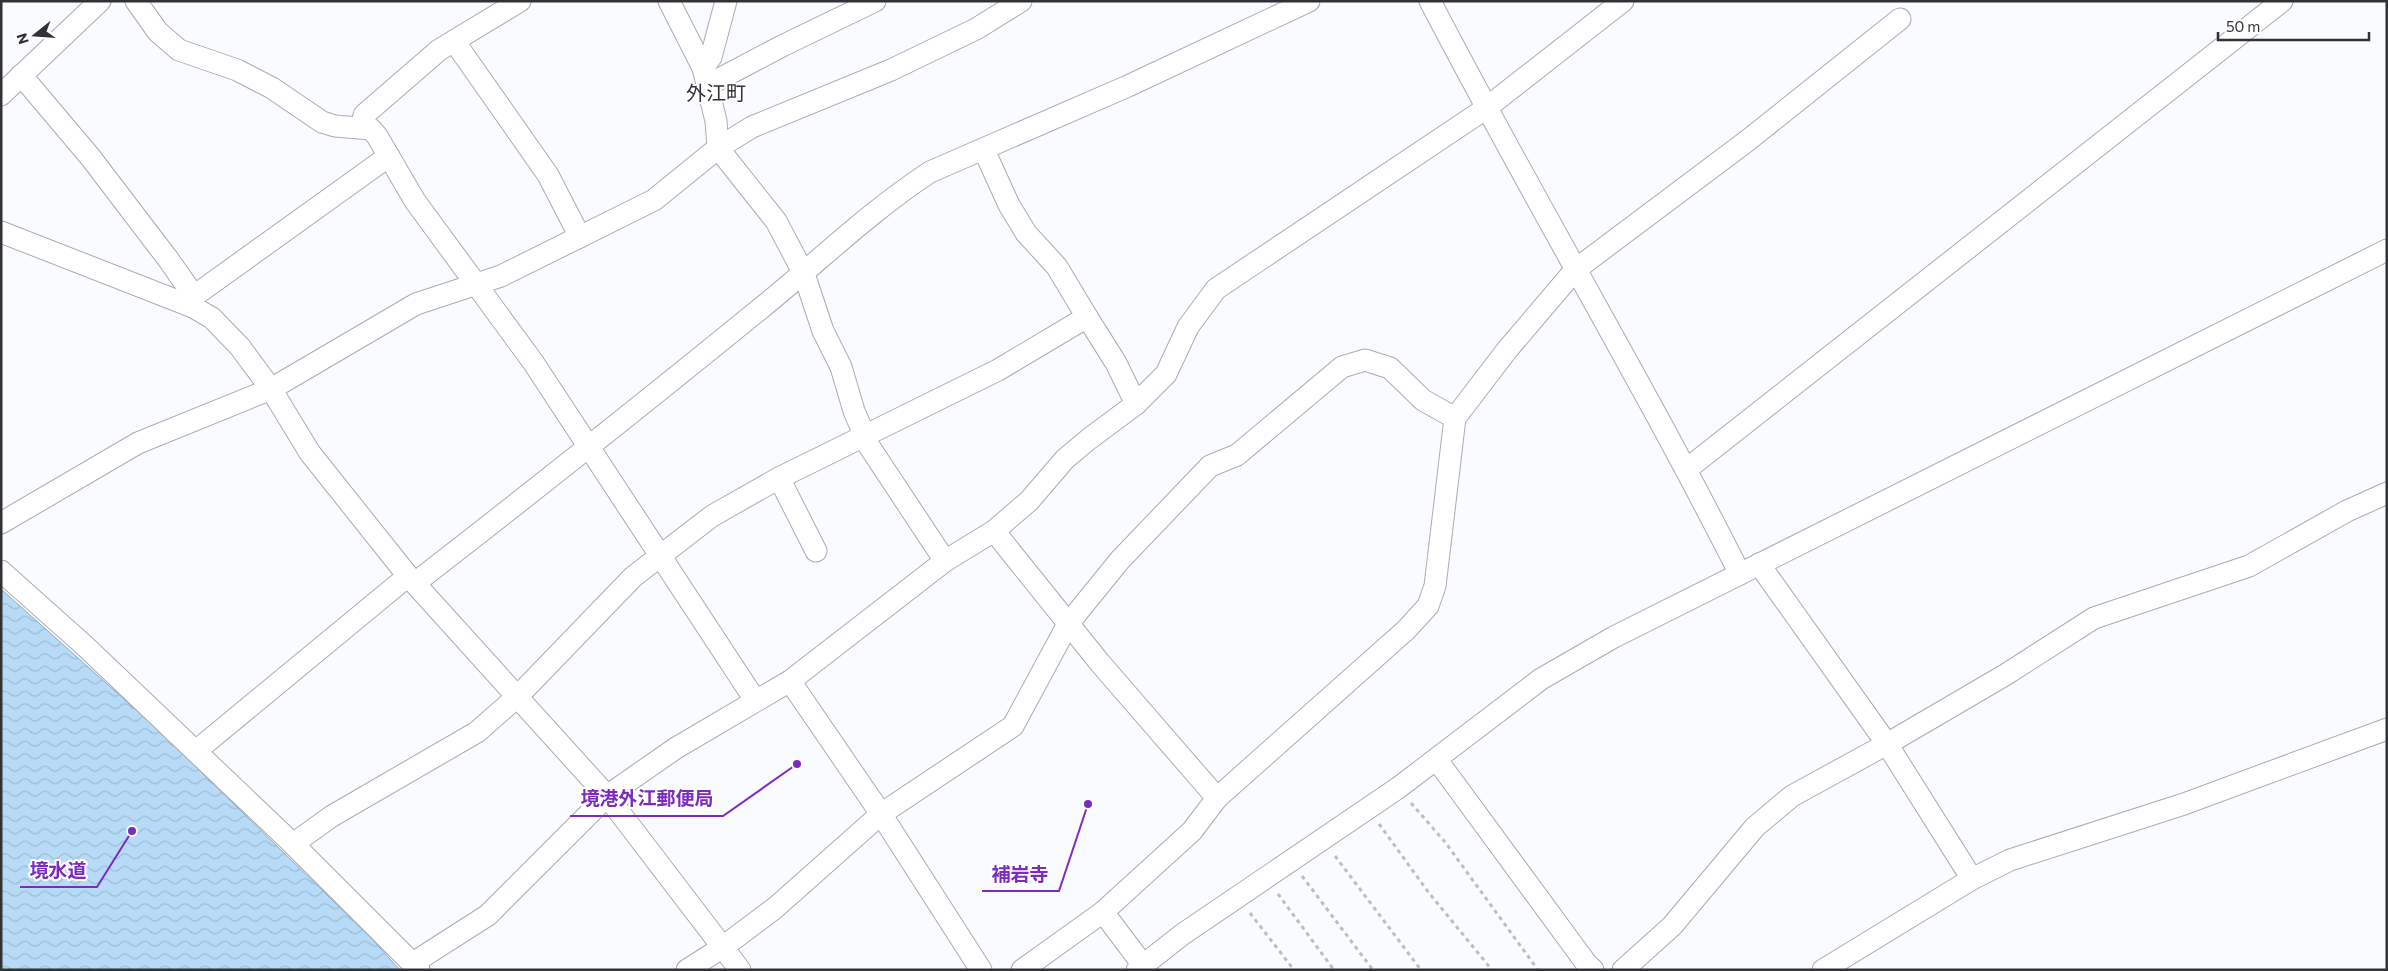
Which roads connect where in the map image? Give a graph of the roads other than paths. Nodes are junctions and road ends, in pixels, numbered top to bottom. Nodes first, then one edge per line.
1 (100, 1) edge
2 (136, 1) edge
3 (520, 1) edge
4 (669, 1) edge
5 (726, 1) edge
6 (875, 1) edge
7 (1021, 1) edge
8 (1309, 1) edge
9 (1430, 1) edge
10 (1623, 1) edge
11 (2282, 1) edge
12 (1900, 19) dead end
13 (454, 41) junction
14 (21, 75) junction
15 (706, 77) junction
16 (1, 95) edge
17 (1486, 109) junction
18 (362, 127) junction
19 (718, 148) junction
20 (984, 150) junction
21 (389, 156) junction
22 (1, 232) edge
23 (580, 237) junction
24 (2387, 250) edge
25 (1575, 270) junction
26 (804, 274) junction
27 (478, 283) junction
28 (194, 302) junction
29 (1087, 317) junction
30 (270, 389) junction
31 (1136, 404) junction
32 (1456, 418) junction
33 (864, 436) junction
34 (590, 447) junction
35 (1687, 469) junction
36 (779, 478) junction
37 (2387, 493) edge
38 (1, 524) edge
39 (994, 531) junction
40 (816, 551) dead end
41 (661, 556) junction
42 (945, 561) junction
43 (1759, 564) junction
44 (1, 571) edge
45 (1740, 574) junction
46 (411, 580) junction
47 (1068, 624) junction
48 (790, 681) junction
49 (518, 696) junction
50 (755, 700) junction
51 (2387, 729) edge
52 (1887, 744) junction
53 (196, 751) junction
54 (1437, 760) junction
55 (607, 796) junction
56 (1217, 798) junction
57 (881, 814) junction
58 (293, 844) junction
59 (1972, 879) junction
60 (1103, 912) junction
61 (722, 947) junction
62 (416, 966) edge
63 (1146, 966) edge
64 (686, 970) edge
65 (740, 970) edge
66 (981, 970) edge
67 (1022, 970) edge
68 (1593, 970) edge
69 (1623, 970) edge
70 (1823, 970) edge

1 - 14 street
2 - 18 street
3 - 13 street
4 - 15 street
5 - 15 street
6 - 15 street
7 - 19 street
8 - 20 street
9 - 17 street
10 - 17 street
11 - 35 street
12 - 25 street
13 - 18 street
13 - 23 street
14 - 16 street
14 - 28 street
15 - 19 street
17 - 25 street
17 - 31 street
18 - 21 street
19 - 23 street
19 - 26 street
20 - 26 street
20 - 29 street
21 - 27 street
21 - 28 street
22 - 28 street
23 - 27 street
24 - 43 street
25 - 32 street
25 - 35 street
26 - 33 street
26 - 34 street
27 - 30 street
27 - 34 street
28 - 30 street
29 - 31 street
29 - 33 street
30 - 38 street
30 - 46 street
31 - 39 street
32 - 47 street
32 - 56 street
33 - 36 street
33 - 42 street
34 - 41 street
34 - 46 street
35 - 45 street
36 - 40 street
36 - 41 street
37 - 52 street
39 - 42 street
39 - 47 street
41 - 49 street
41 - 50 street
42 - 48 street
43 - 45 street
43 - 52 street
44 - 53 street
45 - 54 street
46 - 49 street
46 - 53 street
47 - 56 street
47 - 57 street
48 - 50 street
48 - 57 street
49 - 55 street
49 - 58 street
50 - 55 street
51 - 59 street
52 - 59 street
52 - 69 street
53 - 58 street
54 - 63 street
54 - 68 street
55 - 61 street
55 - 62 street
56 - 60 street
57 - 61 street
57 - 66 street
58 - 62 street
59 - 70 street
60 - 63 street
60 - 67 street
61 - 64 street
61 - 65 street

